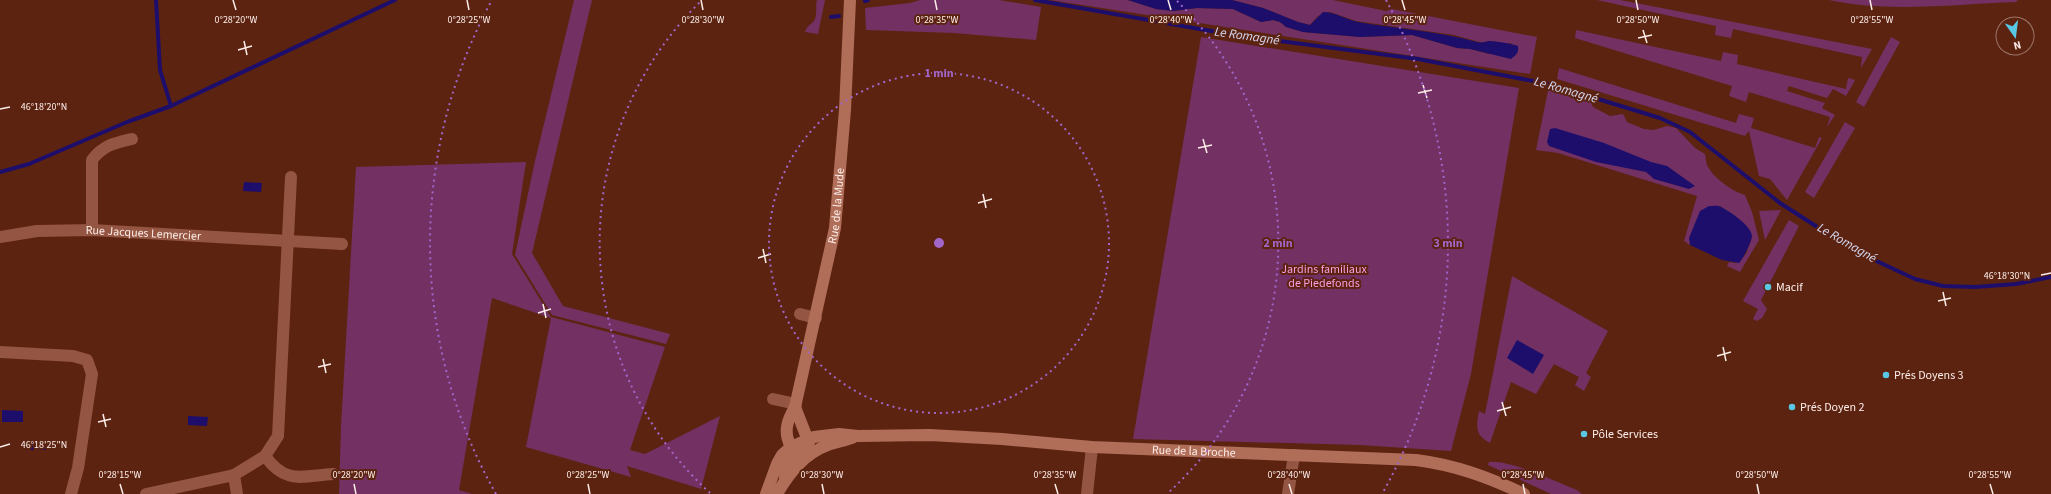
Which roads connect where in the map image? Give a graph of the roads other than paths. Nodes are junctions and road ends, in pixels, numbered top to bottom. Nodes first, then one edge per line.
1 (850, 0) edge
2 (132, 139) dead end
3 (291, 178) dead end
4 (92, 230) junction
5 (0, 237) edge
6 (287, 242) junction
7 (342, 244) dead end
8 (800, 314) dead end
9 (816, 318) junction
10 (0, 352) edge
11 (774, 399) dead end
12 (796, 406) junction
13 (858, 436) junction
14 (808, 439) junction
15 (791, 447) junction
16 (1092, 447) junction
17 (1294, 455) junction
18 (266, 456) junction
19 (333, 474) dead end
20 (234, 476) junction
21 (785, 481) junction
22 (71, 494) edge
23 (146, 494) edge
24 (237, 494) edge
25 (766, 494) edge
26 (777, 494) edge
27 (1086, 494) edge
28 (1288, 494) edge
29 (1524, 494) edge

1 - 9 street, Rue de la Mude
2 - 4 street
3 - 6 street
4 - 5 street, Rue Jacques Lemercier
4 - 6 street, Rue Jacques Lemercier
6 - 7 street, Rue Jacques Lemercier
6 - 18 street
8 - 9 street
9 - 12 street, Rue de la Mude
10 - 22 street
11 - 12 street
12 - 14 street
12 - 15 street, Rue de la Mude
13 - 14 street
13 - 16 street, Rue de la Broche
13 - 21 street
14 - 15 street
14 - 21 street
15 - 25 street
16 - 17 street, Rue de la Broche
16 - 27 street
17 - 28 street
17 - 29 street, Rue de la Broche
18 - 19 street
18 - 20 street
20 - 23 street
20 - 24 street
21 - 26 street

